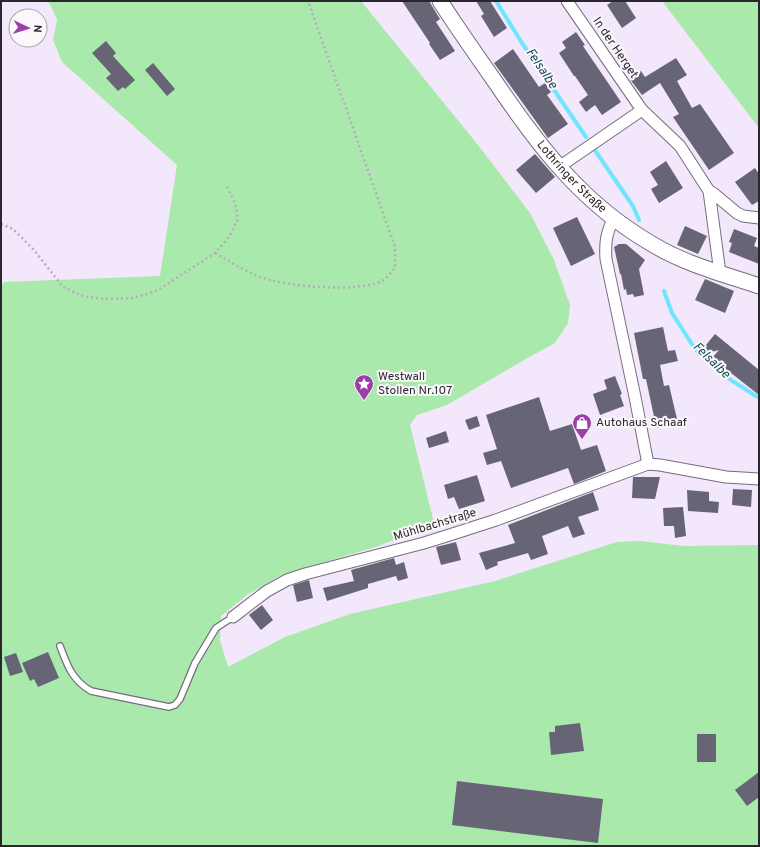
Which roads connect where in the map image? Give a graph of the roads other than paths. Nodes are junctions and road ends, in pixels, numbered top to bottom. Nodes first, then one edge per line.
1 (440, 1) edge
2 (567, 1) edge
3 (642, 110) junction
4 (559, 167) junction
5 (709, 191) junction
6 (759, 218) edge
7 (613, 219) junction
8 (720, 273) junction
9 (759, 286) edge
10 (648, 464) junction
11 (759, 479) edge
12 (233, 617) joint
13 (60, 646) dead end

1 - 4 main road, Lothringer Straße
2 - 3 street, In der Herget
3 - 4 street
3 - 5 street, In der Herget
4 - 7 main road, Lothringer Straße
5 - 6 street, In der Herget
5 - 8 street, In der Herget
7 - 8 main road, Lothringer Straße
7 - 10 street
8 - 9 main road, Lothringer Straße
10 - 11 street
10 - 12 street, Mühlbachstraße
12 - 13 lane, Mühlbachstraße

